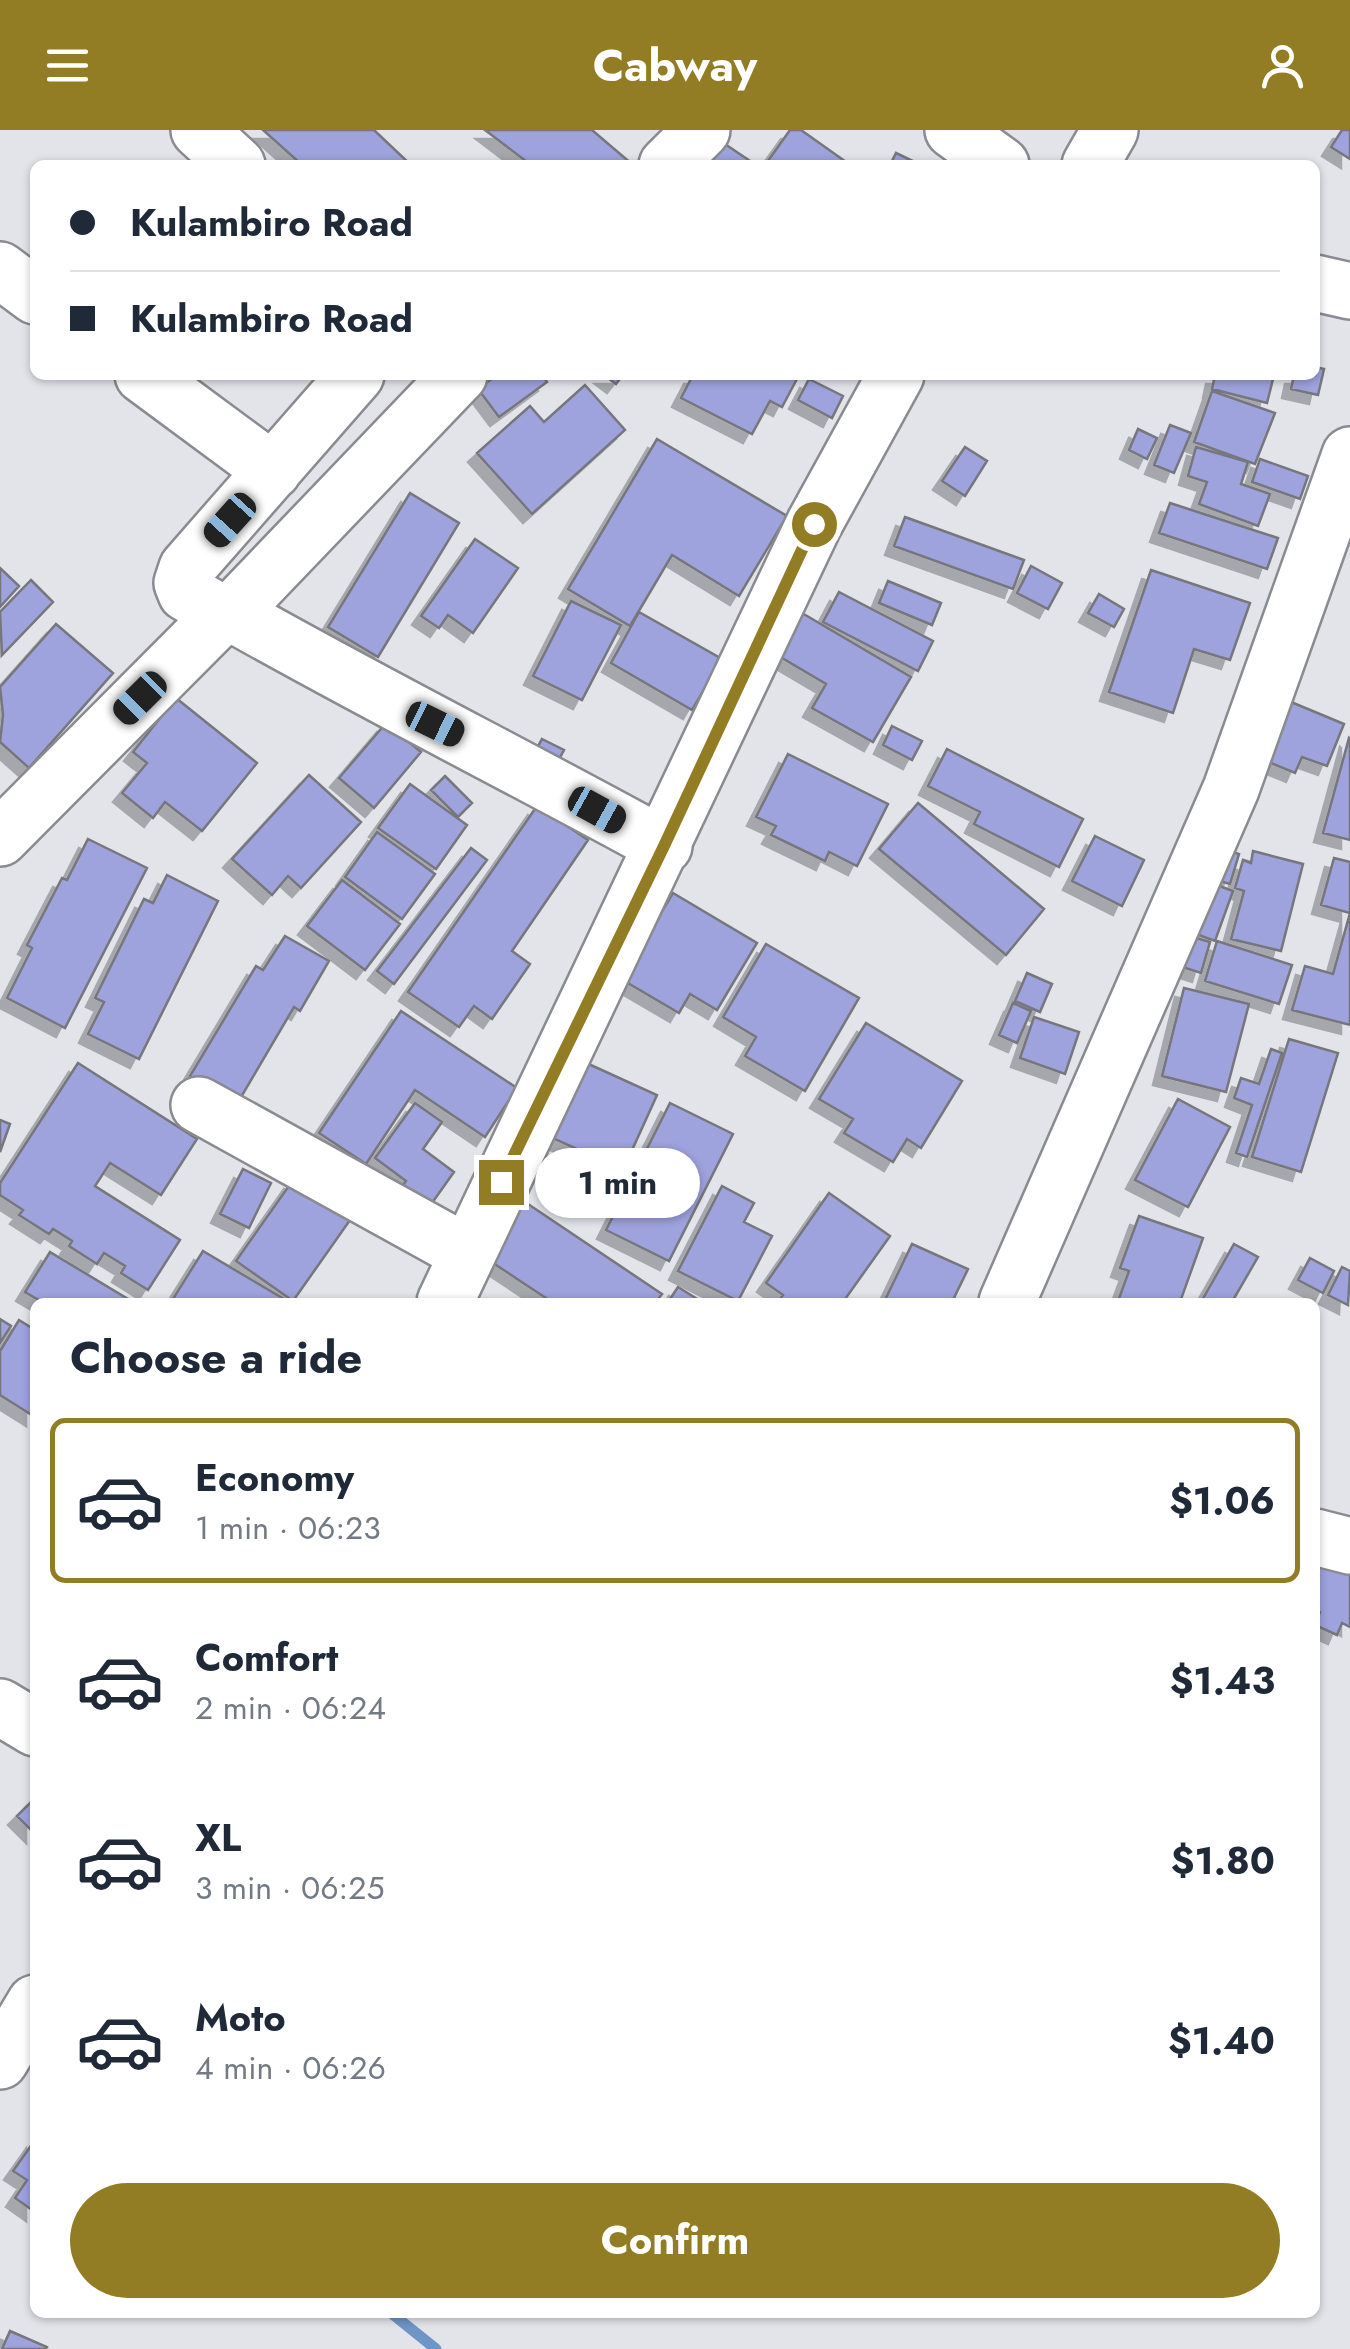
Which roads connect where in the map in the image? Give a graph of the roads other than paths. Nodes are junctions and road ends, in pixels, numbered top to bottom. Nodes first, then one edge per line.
1 (199, 130) edge
2 (702, 130) edge
3 (953, 130) edge
4 (1110, 130) edge
5 (232, 160) edge
6 (672, 160) edge
7 (994, 160) edge
8 (1093, 160) edge
9 (0, 270) edge
10 (1320, 284) edge
11 (30, 292) edge
12 (1350, 292) edge
13 (150, 380) edge
14 (352, 380) edge
15 (893, 380) edge
16 (439, 381) edge
17 (1350, 455) edge
18 (272, 470) junction
19 (227, 613) junction
20 (0, 838) edge
21 (664, 846) junction
22 (199, 1105) dead end
23 (456, 1288) edge
24 (1009, 1298) edge
25 (1320, 1537) edge
26 (1350, 1546) edge
27 (0, 1707) edge
28 (30, 1725) edge
29 (30, 2012) edge
30 (0, 2061) edge

1 - 5 street
2 - 6 street
3 - 7 street
4 - 8 street
9 - 11 street
10 - 12 street
13 - 18 street
14 - 18 street
15 - 21 street
16 - 19 street
17 - 24 street
18 - 19 street
19 - 20 street
19 - 21 street
21 - 23 street
22 - 23 street
25 - 26 street
27 - 28 street
29 - 30 street

